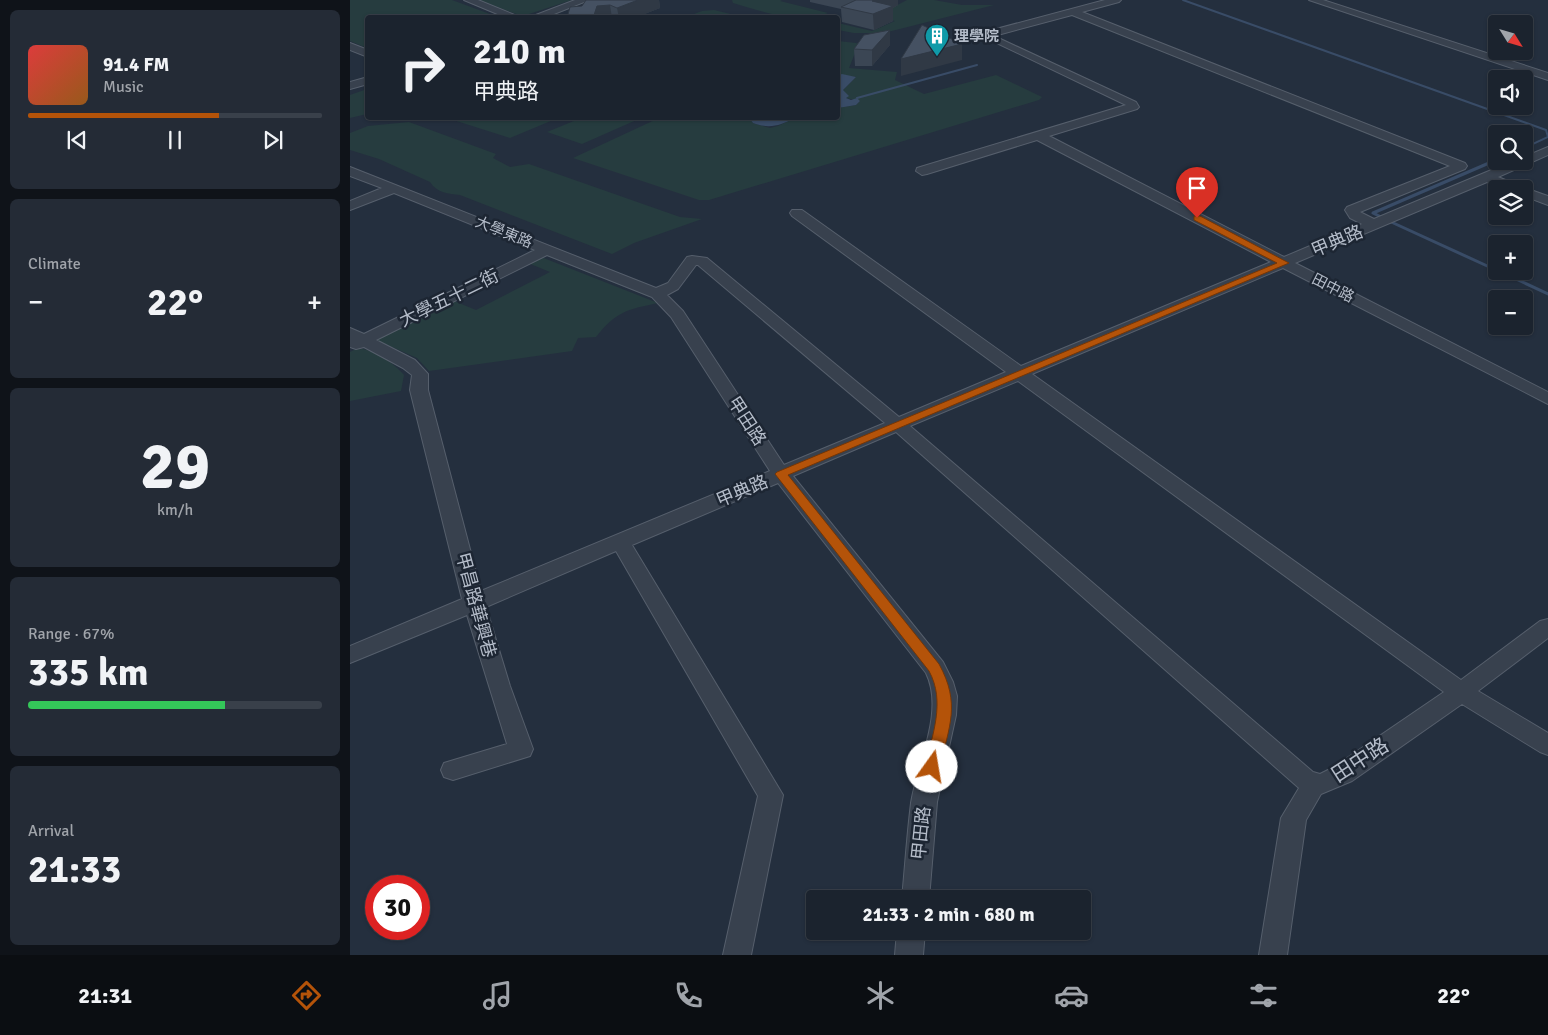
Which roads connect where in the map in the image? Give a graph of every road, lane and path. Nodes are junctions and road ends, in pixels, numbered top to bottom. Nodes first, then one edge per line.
1 (469, 0) edge
2 (584, 0) edge
3 (593, 0) edge
4 (1116, 0) edge
5 (1314, 0) edge
6 (1071, 11) junction
7 (509, 15) edge
8 (541, 15) edge
9 (551, 15) edge
10 (350, 46) edge
11 (365, 53) edge
12 (1548, 76) edge
13 (365, 79) edge
14 (350, 84) edge
15 (1039, 136) junction
16 (1548, 151) edge
17 (350, 171) edge
18 (922, 171) dead end
19 (1487, 177) junction
20 (1494, 180) edge
21 (395, 188) junction
22 (1533, 196) edge
23 (1548, 202) edge
24 (350, 206) edge
25 (797, 213) dead end
26 (1382, 222) junction
27 (548, 249) junction
28 (1284, 263) junction
29 (657, 294) junction
30 (355, 340) edge
31 (1021, 374) junction
32 (1548, 399) edge
33 (898, 425) junction
34 (781, 474) junction
35 (620, 542) junction
36 (474, 603) junction
37 (1548, 627) edge
38 (350, 655) edge
39 (1462, 692) junction
40 (1548, 745) edge
41 (453, 770) dead end
42 (1314, 785) junction
43 (916, 890) edge
44 (910, 940) edge
45 (737, 955) edge
46 (909, 955) edge
47 (1273, 955) edge

1 - 7 street
2 - 8 street
3 - 9 street
4 - 6 street
5 - 12 street
6 - 15 street
6 - 26 street
10 - 11 street
13 - 14 street
15 - 18 street
15 - 28 street, 田中路
16 - 19 street, 甲典路
17 - 21 street, 大學東路
19 - 20 street
19 - 26 street, 甲典路
21 - 24 street
21 - 27 street, 大學東路
22 - 23 street
25 - 31 street
26 - 28 street, 甲典路
27 - 29 street, 大學東路
27 - 30 street, 大學五十二街
28 - 31 street, 甲典路
28 - 32 street, 田中路
29 - 33 street
29 - 34 street, 甲田路
30 - 36 street, 甲昌路華興巷
31 - 33 street, 甲典路
31 - 39 street
33 - 34 street, 甲典路
33 - 42 street
34 - 35 street, 甲典路
34 - 43 street, 甲田路
35 - 36 street, 甲典路
35 - 45 street
36 - 38 street, 甲典路
36 - 41 street, 甲昌路華興巷
37 - 39 street, 田中路
39 - 40 street
39 - 42 street, 田中路
42 - 47 street, 田中路
44 - 46 street

